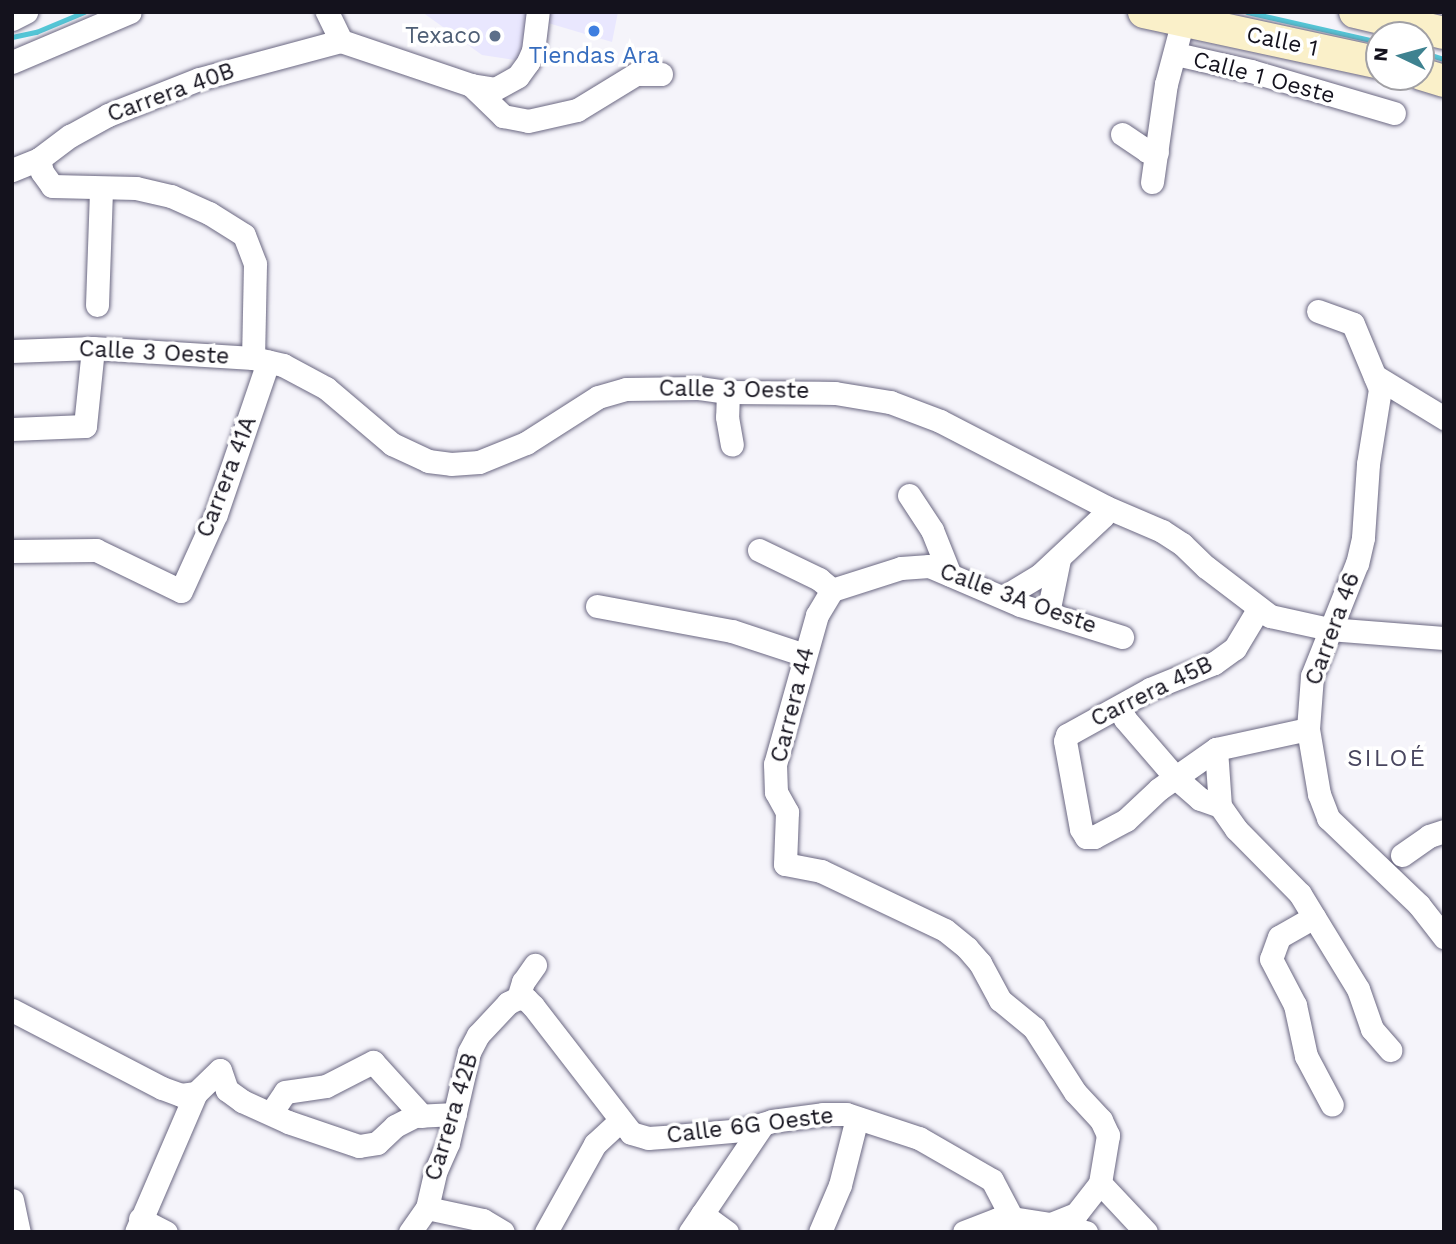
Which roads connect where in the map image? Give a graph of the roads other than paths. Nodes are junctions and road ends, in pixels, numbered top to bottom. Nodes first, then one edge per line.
1 (26, 12) edge
2 (130, 12) edge
3 (327, 12) edge
4 (538, 12) edge
5 (1144, 12) edge
6 (1354, 12) edge
7 (12, 19) edge
8 (1183, 20) junction
9 (1415, 21) edge
10 (341, 41) junction
11 (1176, 54) junction
12 (1365, 60) edge
13 (12, 62) edge
14 (661, 74) dead end
15 (471, 85) junction
16 (1394, 113) dead end
17 (1122, 134) dead end
18 (1157, 152) junction
19 (39, 159) junction
20 (12, 170) edge
21 (1152, 182) dead end
22 (101, 188) junction
23 (97, 305) dead end
24 (1318, 311) dead end
25 (93, 348) junction
26 (12, 351) edge
27 (260, 360) junction
28 (1375, 376) junction
29 (728, 392) junction
30 (1444, 418) edge
31 (12, 429) edge
32 (732, 445) dead end
33 (908, 495) dead end
34 (1106, 507) junction
35 (759, 550) dead end
36 (12, 551) edge
37 (1059, 559) junction
38 (950, 575) junction
39 (832, 590) junction
40 (1005, 596) junction
41 (597, 606) dead end
42 (1259, 608) junction
43 (1048, 613) junction
44 (1329, 629) junction
45 (1122, 637) dead end
46 (1444, 638) edge
47 (805, 656) junction
48 (1119, 707) junction
49 (1308, 729) junction
50 (1216, 749) junction
51 (1176, 778) junction
52 (1220, 806) junction
53 (1444, 831) edge
54 (1402, 855) dead end
55 (1314, 917) junction
56 (1444, 937) edge
57 (535, 965) dead end
58 (518, 998) junction
59 (16, 1019) edge
60 (1390, 1050) dead end
61 (196, 1093) junction
62 (1332, 1105) dead end
63 (271, 1113) junction
64 (455, 1114) junction
65 (422, 1115) junction
66 (857, 1118) junction
67 (620, 1121) junction
68 (763, 1124) junction
69 (1100, 1182) junction
70 (12, 1200) edge
71 (1012, 1218) junction
72 (418, 1220) edge
73 (696, 1223) edge
74 (1081, 1223) edge
75 (138, 1225) edge
76 (19, 1232) edge
77 (166, 1232) edge
78 (503, 1232) edge
79 (546, 1232) edge
80 (727, 1232) edge
81 (820, 1232) edge
82 (964, 1232) edge
83 (1146, 1232) edge

1 - 7 street
2 - 13 street
3 - 10 street
4 - 15 street
5 - 8 main road, Calle 1
6 - 9 main road
8 - 11 street
8 - 12 main road, Calle 1
10 - 15 street
10 - 19 street, Carrera 40B
11 - 16 street, Calle 1 Oeste
11 - 18 street
14 - 15 street
17 - 18 street
18 - 21 street
19 - 20 street, Carrera 40B
19 - 22 street, Carrera 41A
22 - 23 street
22 - 27 street, Carrera 41A
24 - 28 street, Carrera 46
25 - 26 street, Calle 3 Oeste
25 - 27 street, Calle 3 Oeste
25 - 31 street
27 - 29 street, Calle 3 Oeste
27 - 36 street, Carrera 41A
28 - 30 street
28 - 44 street, Carrera 46
29 - 32 street
29 - 34 street, Calle 3 Oeste
33 - 38 street
34 - 37 street
34 - 42 street, Calle 3 Oeste
35 - 39 street
37 - 40 street
37 - 43 street
38 - 39 street, Calle 3A Oeste
38 - 40 street, Calle 3A Oeste
39 - 47 street, Carrera 44
40 - 43 street, Calle 3A Oeste
41 - 47 street
42 - 44 street, Calle 3 Oeste
42 - 48 street, Carrera 45B
43 - 45 street, Calle 3A Oeste
44 - 46 street, Calle 3 Oeste
44 - 49 street, Carrera 46
47 - 69 street, Carrera 44
48 - 51 street
48 - 51 street, Carrera 45B
49 - 50 street
49 - 56 street, Carrera 46
50 - 51 street
50 - 52 street
51 - 52 street
52 - 55 street
53 - 54 street
55 - 60 street
55 - 62 street
57 - 58 street, Carrera 42B
58 - 64 street, Carrera 42B
58 - 67 street, Calle 6G Oeste
59 - 61 street
61 - 63 street
61 - 75 street
63 - 65 street
63 - 65 street
64 - 65 street
64 - 72 street, Carrera 42B
66 - 68 street, Calle 6G Oeste
66 - 71 street, Calle 6G Oeste
66 - 81 street
67 - 68 street, Calle 6G Oeste
67 - 79 street
68 - 73 street
69 - 74 street
69 - 83 street
70 - 76 street
71 - 74 street
71 - 82 street
72 - 78 street
73 - 80 street
75 - 77 street

